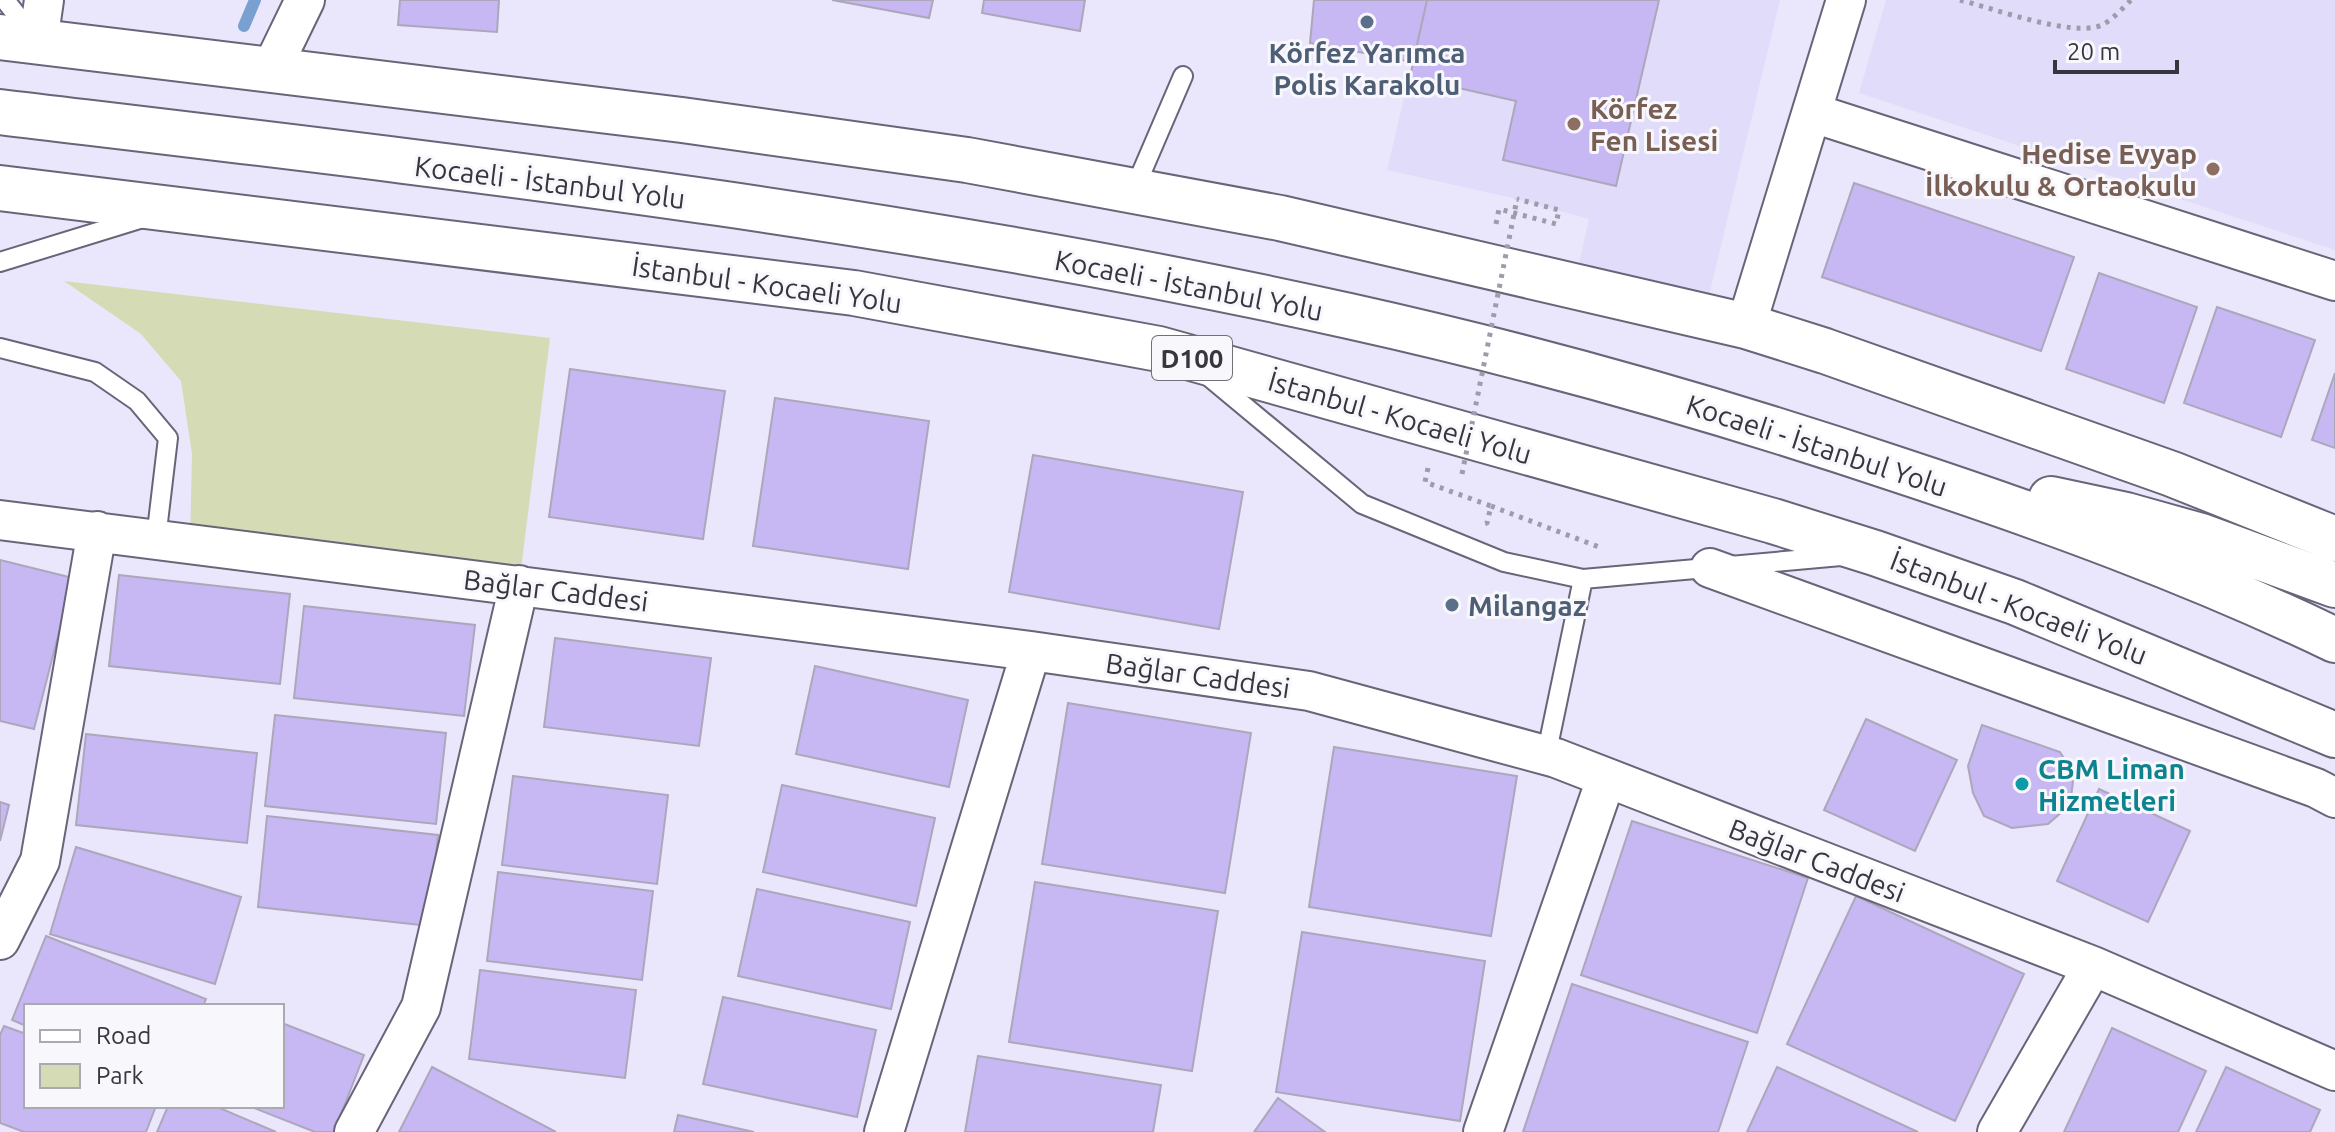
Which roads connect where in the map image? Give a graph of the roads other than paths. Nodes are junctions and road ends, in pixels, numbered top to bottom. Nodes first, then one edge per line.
1 (5, 0) edge
2 (305, 0) edge
3 (1846, 0) edge
4 (27, 26) edge
5 (270, 72) junction
6 (1183, 76) dead end
7 (0, 112) edge
8 (1813, 113) junction
9 (0, 188) edge
10 (1134, 190) junction
11 (170, 209) junction
12 (0, 262) edge
13 (2335, 281) edge
14 (1746, 326) junction
15 (0, 348) edge
16 (1159, 349) junction
17 (1914, 475) junction
18 (0, 520) edge
19 (97, 531) junction
20 (156, 539) junction
21 (2335, 539) edge
22 (1875, 553) junction
23 (1710, 568) junction
24 (1583, 579) junction
25 (519, 585) junction
26 (2335, 585) edge
27 (2335, 640) edge
28 (1031, 651) junction
29 (2335, 735) edge
30 (1546, 756) junction
31 (1606, 779) junction
32 (2335, 798) edge
33 (0, 940) edge
34 (2093, 966) junction
35 (2335, 1071) edge
36 (354, 1132) edge
37 (884, 1132) edge
38 (1483, 1132) edge
39 (1997, 1132) edge

1 - 4 lane
2 - 5 street
3 - 8 street
4 - 5 main road
5 - 10 main road
6 - 10 lane
7 - 17 main road, Kocaeli - İstanbul Yolu
8 - 13 street
8 - 14 street
9 - 11 main road, İstanbul - Kocaeli Yolu / D100
10 - 14 main road
11 - 12 lane
11 - 16 main road, İstanbul - Kocaeli Yolu / D100
14 - 21 main road
15 - 20 lane
16 - 22 main road, İstanbul - Kocaeli Yolu / D100
16 - 24 lane
17 - 26 main road
17 - 27 main road, Kocaeli - İstanbul Yolu
18 - 19 street, Bağlar Caddesi
19 - 20 street, Bağlar Caddesi
19 - 33 street
20 - 25 street, Bağlar Caddesi
22 - 23 lane
22 - 29 main road, İstanbul - Kocaeli Yolu / D100
23 - 24 lane
23 - 32 street
24 - 30 lane
25 - 28 street, Bağlar Caddesi
25 - 36 street
28 - 30 street, Bağlar Caddesi
28 - 37 street
30 - 31 street, Bağlar Caddesi
31 - 34 street, Bağlar Caddesi
31 - 38 street
34 - 35 street, Bağlar Caddesi
34 - 39 street

